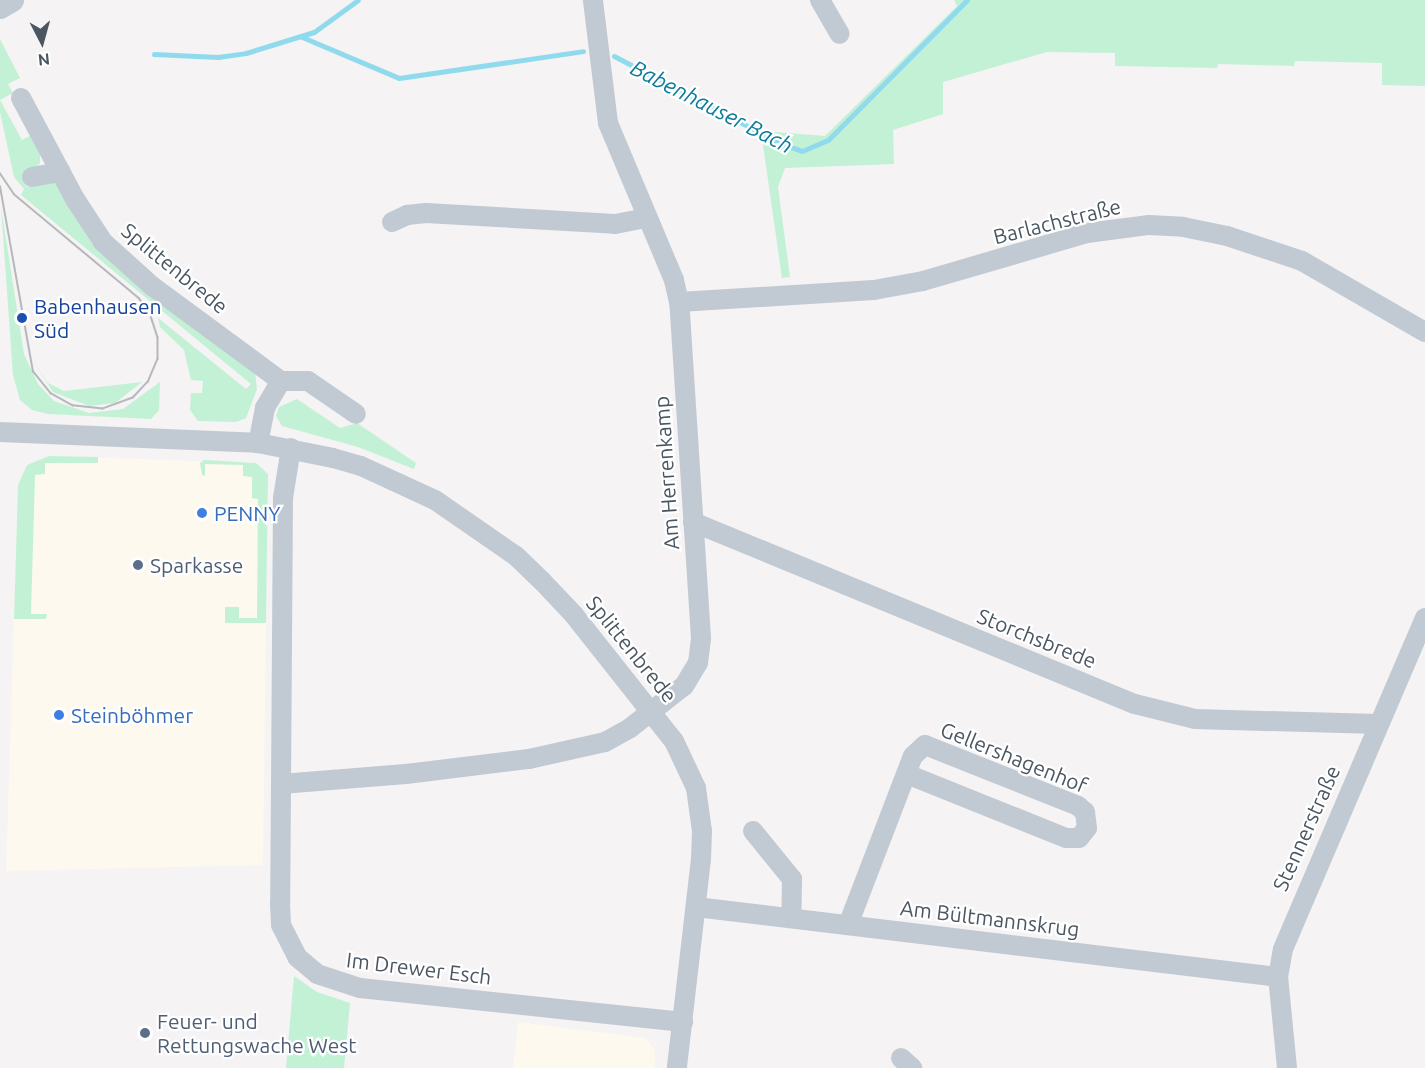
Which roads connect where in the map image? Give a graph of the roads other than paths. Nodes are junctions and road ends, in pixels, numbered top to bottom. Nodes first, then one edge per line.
1 (12, 0) edge
2 (593, 0) edge
3 (820, 0) edge
4 (0, 7) edge
5 (840, 34) dead end
6 (21, 98) dead end
7 (61, 172) junction
8 (32, 177) dead end
9 (648, 218) junction
10 (392, 222) dead end
11 (679, 303) junction
12 (1425, 332) edge
13 (281, 381) junction
14 (356, 414) dead end
15 (0, 432) edge
16 (258, 443) junction
17 (291, 448) junction
18 (693, 522) junction
19 (1425, 618) edge
20 (652, 712) junction
21 (1378, 724) junction
22 (907, 774) junction
23 (280, 784) junction
24 (753, 831) dead end
25 (696, 907) junction
26 (790, 918) junction
27 (848, 925) junction
28 (1278, 977) junction
29 (683, 1022) junction
30 (677, 1068) edge
31 (1287, 1068) edge

1 - 4 street
2 - 9 street, Am Herrenkamp
3 - 5 street
6 - 7 street, Splittenbrede
7 - 8 street
7 - 13 street, Splittenbrede
9 - 10 street
9 - 11 street, Am Herrenkamp
11 - 12 street, Barlachstraße
11 - 18 street, Am Herrenkamp
13 - 14 street
13 - 16 street
15 - 16 street, Splittenbrede
16 - 17 street, Splittenbrede
17 - 20 street, Splittenbrede
17 - 23 street, Im Drewer Esch
18 - 20 street, Am Herrenkamp
18 - 21 street, Storchsbrede
19 - 21 street, Stennerstraße
20 - 23 street
20 - 25 street, Splittenbrede
21 - 28 street, Stennerstraße
22 - 22 street, Gellershagenhof
22 - 27 street, Gellershagenhof
23 - 29 street, Im Drewer Esch
24 - 26 street
25 - 26 street, Am Bültmannskrug
25 - 29 street, Splittenbrede
26 - 27 street, Am Bültmannskrug
27 - 28 street, Am Bültmannskrug
28 - 31 street, Stennerstraße
29 - 30 street, Splittenbrede

